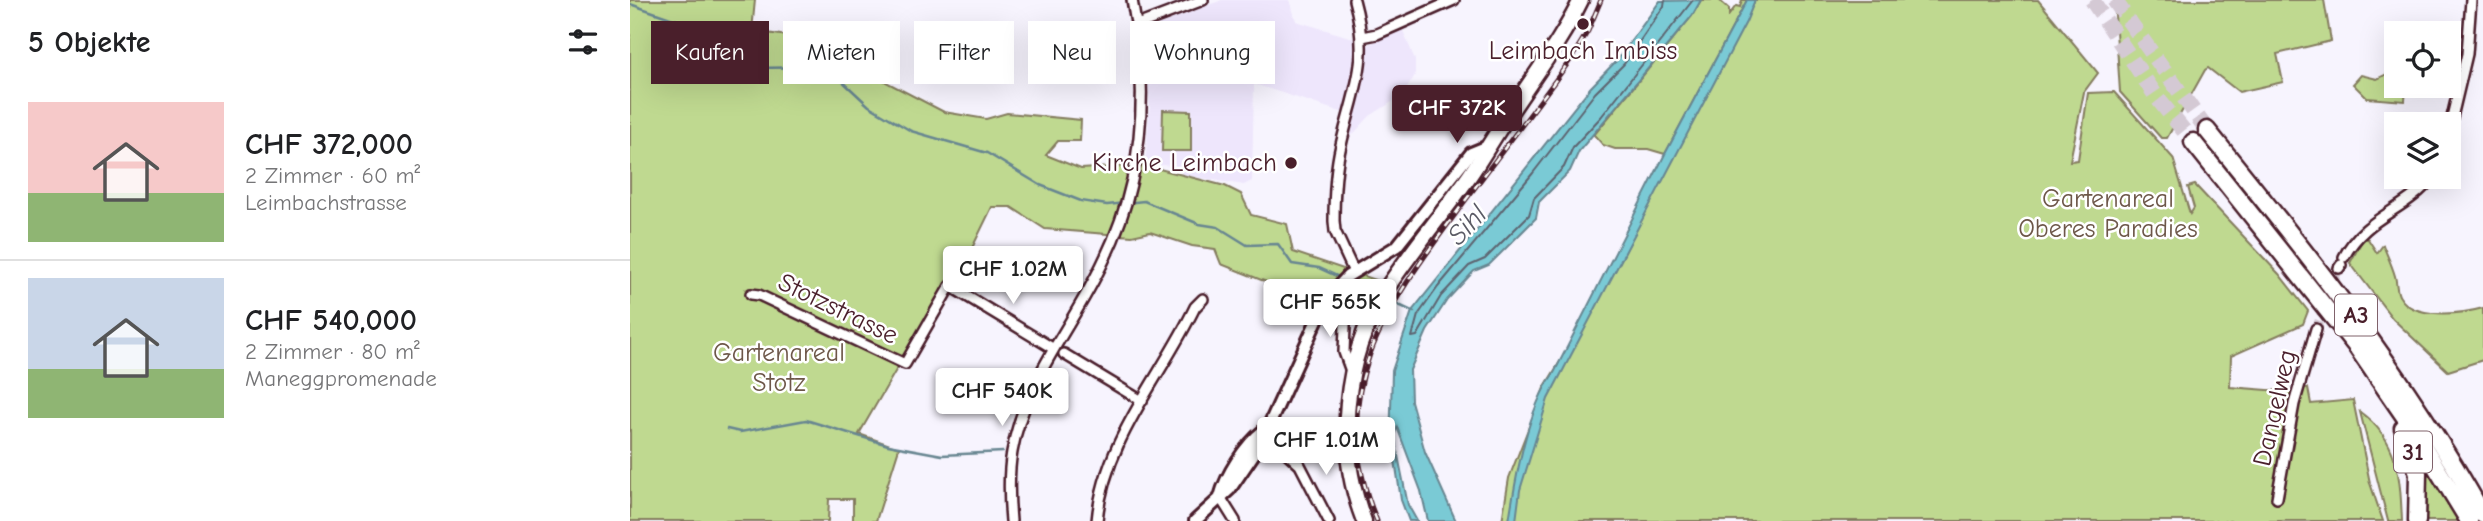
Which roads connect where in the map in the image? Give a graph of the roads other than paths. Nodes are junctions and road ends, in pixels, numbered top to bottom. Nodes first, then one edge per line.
1 (1132, 0) edge
2 (1203, 0) edge
3 (1354, 0) edge
4 (1454, 0) edge
5 (1581, 0) edge
6 (2471, 0) edge
7 (1136, 21) edge
8 (1148, 21) edge
9 (1362, 37) junction
10 (1140, 84) edge
11 (2453, 112) edge
12 (2207, 130) tunnel mouth
13 (2193, 142) tunnel mouth
14 (1488, 146) junction
15 (2423, 189) edge
16 (2341, 263) tunnel mouth
17 (1344, 280) junction
18 (751, 294) dead end
19 (1203, 299) dead end
20 (2316, 328) tunnel mouth
21 (1054, 349) junction
22 (1064, 354) dead end
23 (1352, 374) junction
24 (2385, 387) junction
25 (1142, 401) junction
26 (1263, 431) junction
27 (1220, 497) junction
28 (2277, 498) dead end
29 (2483, 515) edge
30 (1011, 521) edge
31 (1097, 521) edge
32 (1195, 521) edge
33 (1235, 521) edge
34 (1329, 521) edge
35 (1364, 521) edge
36 (2417, 521) edge
37 (2469, 521) edge

1 - 7 street
2 - 8 street
3 - 9 street
4 - 9 street
5 - 14 main road
6 - 11 street
9 - 17 street
10 - 21 street
12 - 29 highway, A3
13 - 24 highway, A3
14 - 17 street
14 - 23 main road
15 - 16 street
17 - 23 street
17 - 26 street
18 - 21 street, Stotzstrasse
19 - 25 street
20 - 28 street, Dangelweg
21 - 30 street
22 - 25 street
23 - 35 main road
24 - 36 highway, 31
24 - 37 highway, A3
25 - 31 street
26 - 27 street
26 - 34 street
27 - 32 street
27 - 33 street

